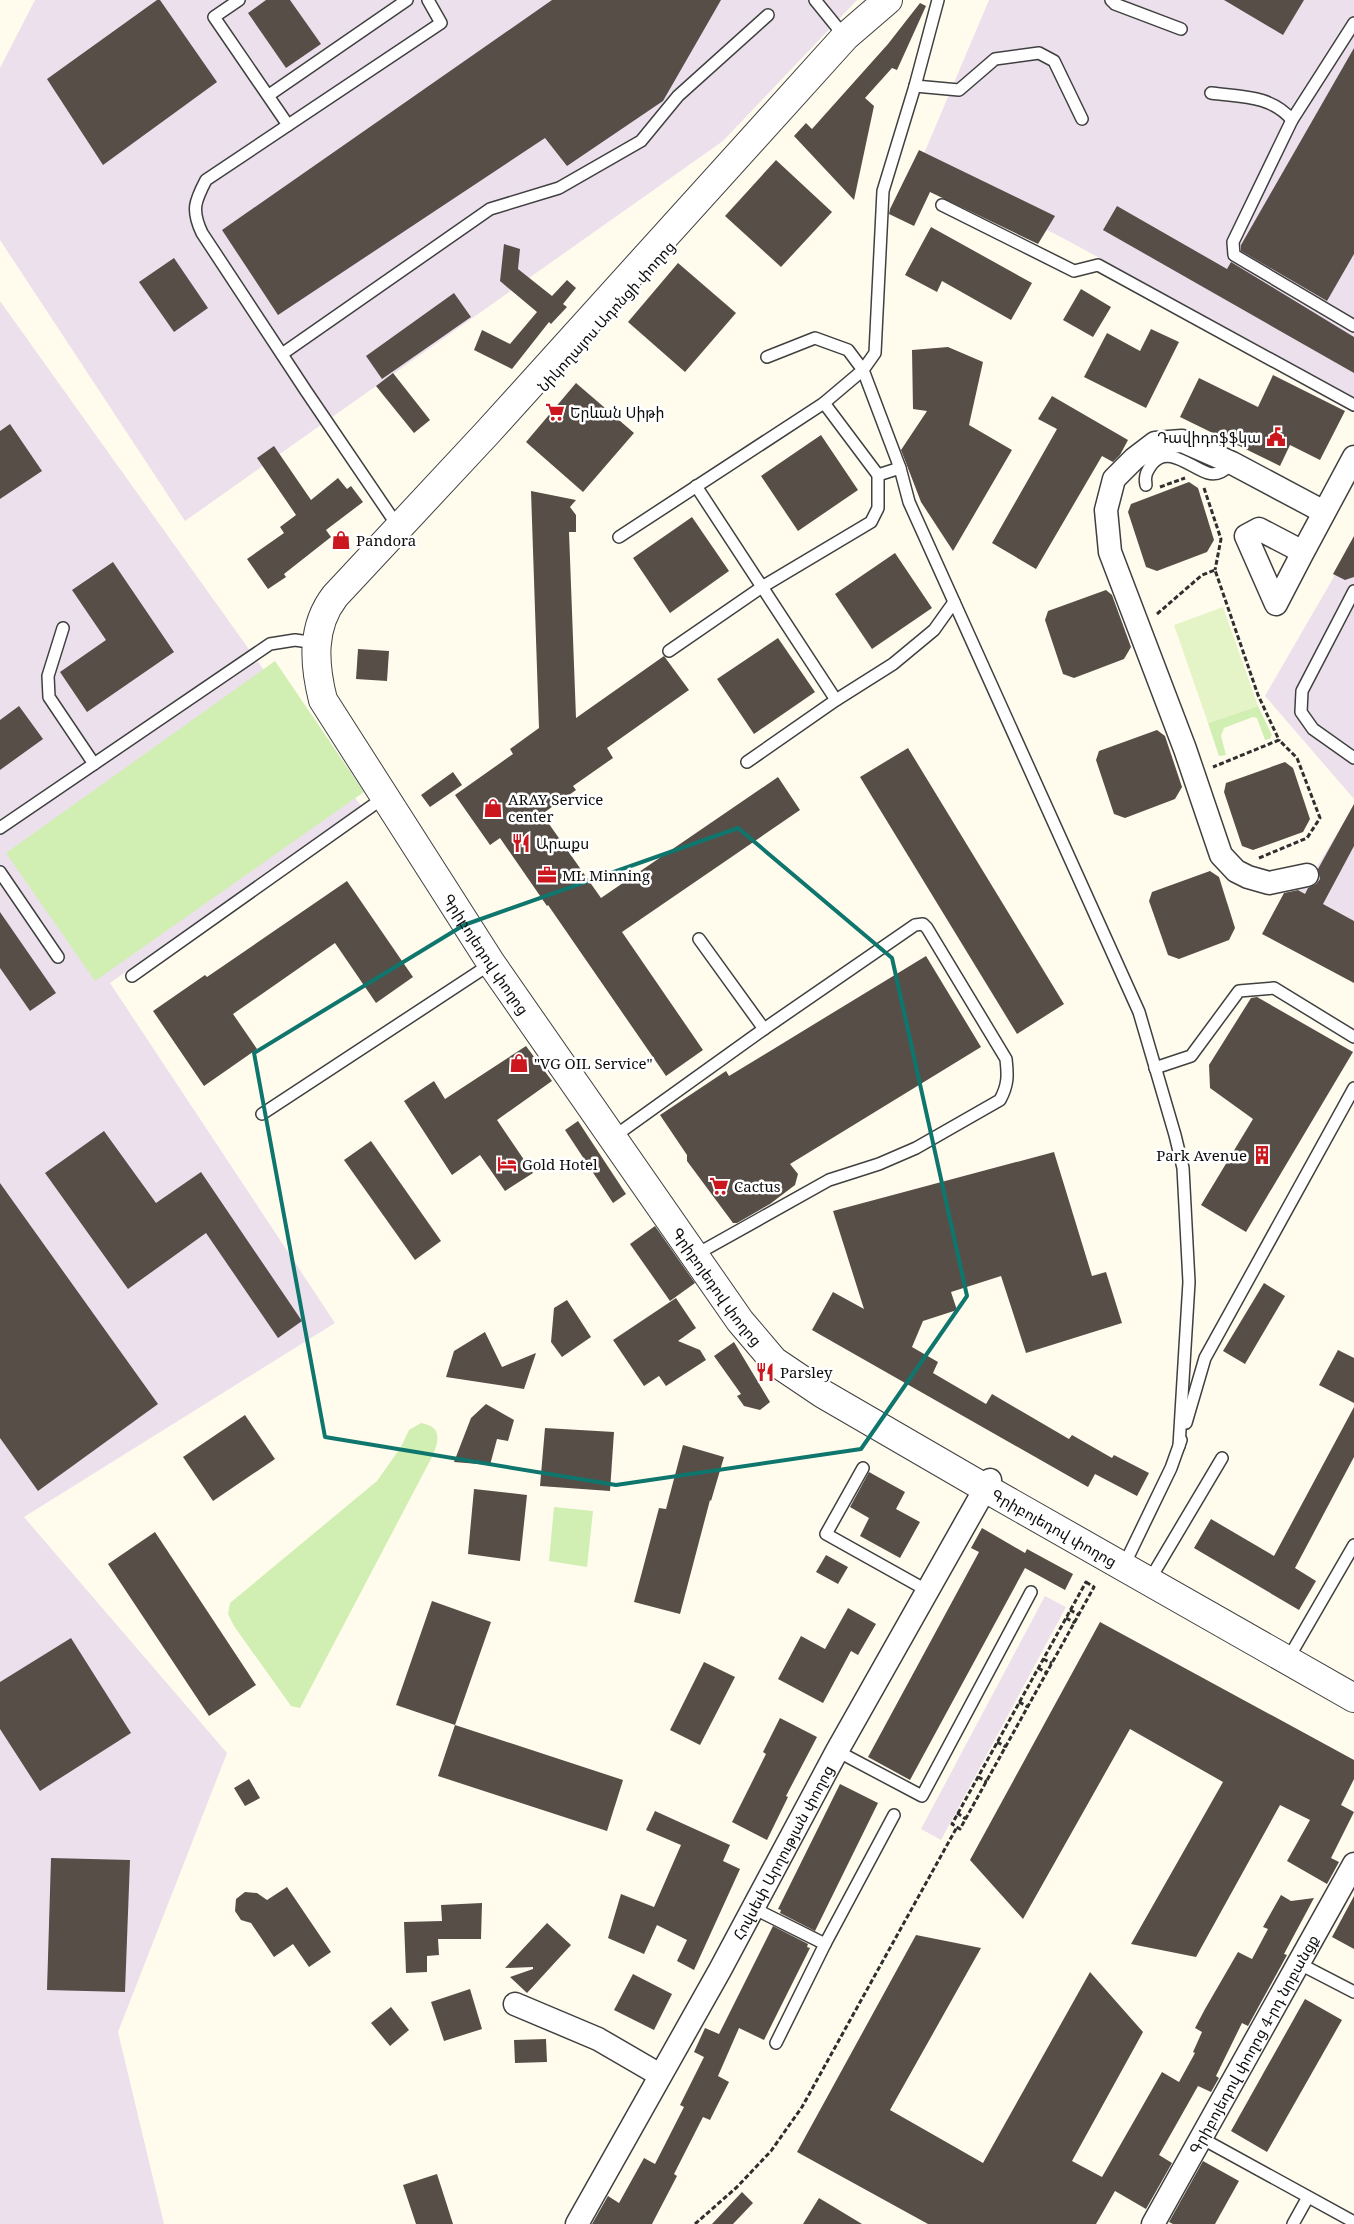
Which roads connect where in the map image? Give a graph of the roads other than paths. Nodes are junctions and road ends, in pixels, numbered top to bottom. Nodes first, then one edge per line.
1 (238, 0) edge
2 (406, 0) edge
3 (428, 0) edge
4 (815, 0) edge
5 (888, 0) edge
6 (902, 0) edge
7 (938, 0) edge
8 (1111, 0) edge
9 (768, 15) dead end
10 (1354, 23) edge
11 (1181, 30) dead end
12 (845, 37) junction
13 (915, 86) junction
14 (1211, 93) dead end
15 (269, 95) junction
16 (1082, 119) dead end
17 (1292, 120) junction
18 (288, 125) junction
19 (942, 206) dead end
20 (1354, 326) edge
21 (282, 354) junction
22 (767, 357) dead end
23 (863, 370) junction
24 (824, 403) junction
25 (1354, 404) edge
26 (491, 437) junction
27 (1354, 457) edge
28 (1232, 463) junction
29 (900, 468) junction
30 (878, 475) junction
31 (696, 486) junction
32 (1148, 488) road end
33 (1324, 512) junction
34 (402, 532) junction
35 (619, 537) dead end
36 (1303, 552) dead end
37 (762, 587) junction
38 (1354, 591) edge
39 (954, 602) junction
40 (63, 628) dead end
41 (321, 643) junction
42 (669, 651) dead end
43 (836, 700) junction
44 (1354, 758) edge
45 (747, 762) dead end
46 (94, 764) junction
47 (390, 794) junction
48 (0, 828) edge
49 (0, 872) edge
50 (1307, 875) dead end
51 (699, 939) dead end
52 (58, 957) dead end
53 (495, 961) junction
54 (132, 976) dead end
55 (764, 1029) junction
56 (1354, 1037) edge
57 (1155, 1068) junction
58 (1354, 1088) edge
59 (262, 1114) dead end
60 (619, 1133) junction
61 (704, 1250) junction
62 (1180, 1446) junction
63 (1222, 1458) dead end
64 (863, 1468) dead end
65 (987, 1484) junction
66 (1354, 1544) edge
67 (1128, 1557) junction
68 (1152, 1576) junction
69 (928, 1591) junction
70 (1031, 1592) dead end
71 (1290, 1655) junction
72 (1354, 1686) edge
73 (1354, 1698) edge
74 (837, 1751) junction
75 (894, 1815) dead end
76 (1354, 1864) edge
77 (753, 1908) junction
78 (825, 1944) junction
79 (1298, 1963) junction
80 (1354, 1992) edge
81 (515, 2004) dead end
82 (776, 2043) dead end
83 (660, 2075) junction
84 (1201, 2138) junction
85 (1308, 2197) junction
86 (1354, 2222) edge
87 (577, 2224) edge
88 (1153, 2224) edge
89 (1293, 2224) edge

1 - 15 lane
2 - 15 lane
3 - 18 lane
4 - 12 lane
5 - 12 street, Նիկողայոս Ադոնցի փողոց
6 - 26 street, Նիկողայոս Ադոնցի փողոց
7 - 13 lane
8 - 11 lane
9 - 21 lane
10 - 17 lane
12 - 26 street, Նիկողայոս Ադոնցի փողոց
13 - 16 lane
13 - 23 lane
14 - 17 lane
15 - 18 lane
17 - 20 lane
18 - 21 lane
19 - 25 lane
21 - 34 lane
22 - 23 lane
23 - 24 lane
23 - 29 lane
24 - 30 lane
24 - 31 lane
26 - 34 street, Նիկողայոս Ադոնցի փողոց
27 - 33 street
28 - 32 lane
28 - 33 street
28 - 50 street
29 - 30 lane
29 - 39 lane
30 - 37 lane
31 - 35 lane
31 - 37 lane
33 - 36 street
34 - 41 street, Նիկողայոս Ադոնցի փողոց
37 - 42 lane
37 - 43 lane
38 - 44 lane
39 - 43 lane
39 - 57 lane
40 - 46 lane
41 - 46 lane
41 - 47 street, Գրիբոյեդով փողոց
43 - 45 lane
46 - 48 lane
47 - 53 street, Գրիբոյեդով փողոց
47 - 54 lane
49 - 52 lane
51 - 55 lane
53 - 59 lane
53 - 60 street, Գրիբոյեդով փողոց
53 - 65 street, Գրիբոյեդով փողոց
55 - 60 lane
55 - 61 lane
56 - 57 lane
57 - 62 lane
58 - 62 lane
60 - 61 street, Գրիբոյեդով փողոց
61 - 65 street, Գրիբոյեդով փողոց
62 - 67 lane
63 - 68 lane
64 - 69 lane
65 - 67 street, Գրիբոյեդով փողոց
65 - 68 street, Գրիբոյեդով փողոց
65 - 69 street, Հովսեփ Արղության փողոց
66 - 71 lane
67 - 68 street, Գրիբոյեդով փողոց
68 - 71 street, Գրիբոյեդով փողոց
69 - 74 street, Հովսեփ Արղության փողոց
70 - 74 lane
71 - 72 street, Գրիբոյեդով փողոց
71 - 73 street, Գրիբոյեդով փողոց
74 - 77 street, Հովսեփ Արղության փողոց
75 - 78 lane
76 - 79 street, Գրիբոյեդով փողոց 4-րդ նրբանցք
77 - 78 lane
77 - 83 street, Հովսեփ Արղության փողոց
78 - 82 lane
79 - 80 lane
79 - 84 street, Գրիբոյեդով փողոց 4-րդ նրբանցք
81 - 83 street
83 - 87 street, Հովսեփ Արղության փողոց
84 - 85 lane
84 - 88 street, Գրիբոյեդով փողոց 4-րդ նրբանցք
85 - 86 lane
85 - 89 lane

